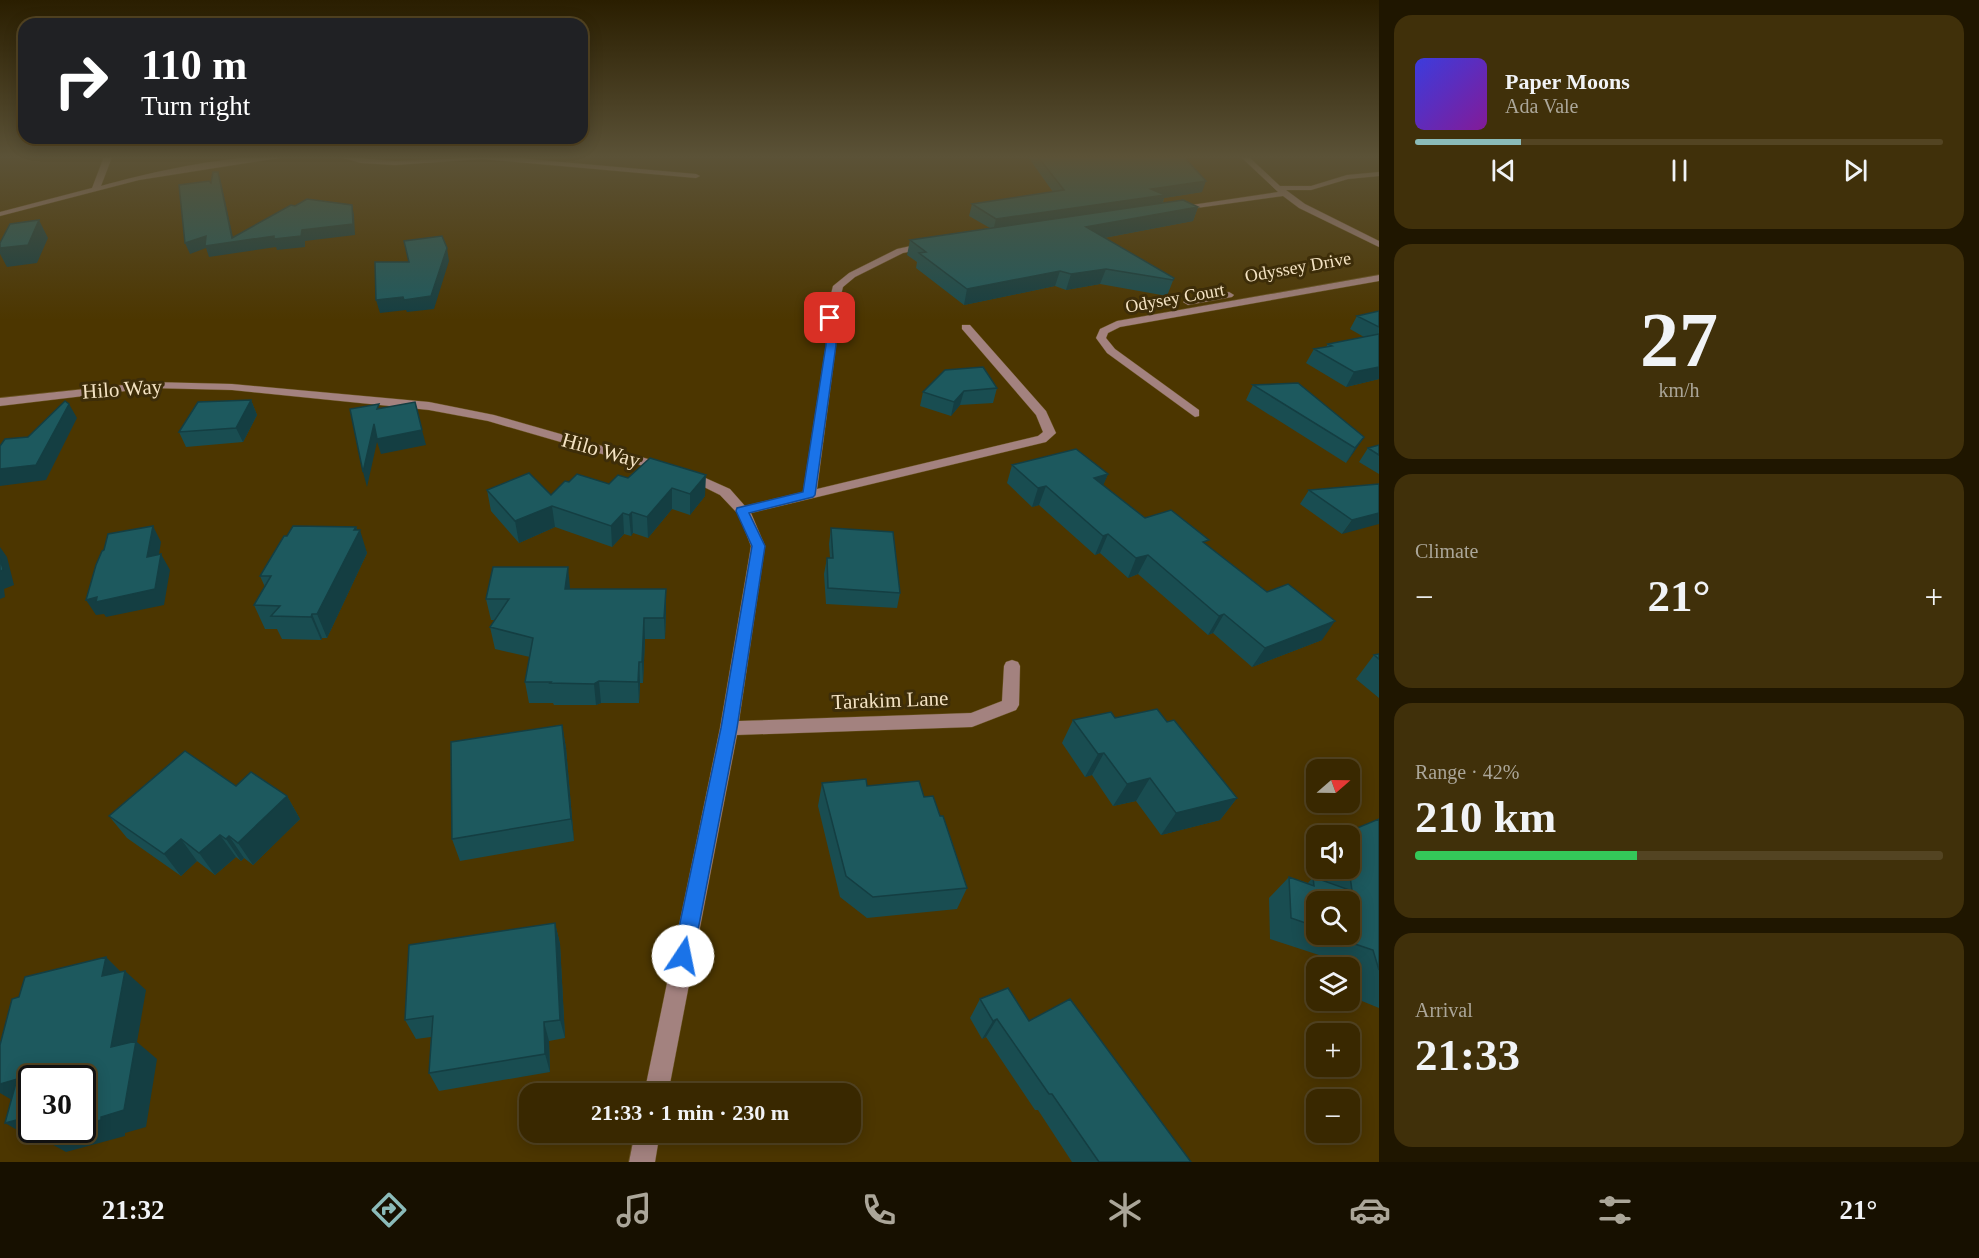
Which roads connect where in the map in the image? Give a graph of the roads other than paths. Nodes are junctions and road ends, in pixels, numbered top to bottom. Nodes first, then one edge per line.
1 (1313, 211) edge
2 (937, 244) edge
3 (1379, 244) edge
4 (1379, 269) edge
5 (1379, 278) edge
6 (1188, 302) dead end
7 (966, 327) dead end
8 (0, 402) edge
9 (1194, 412) dead end
10 (809, 495) junction
11 (742, 511) junction
12 (1012, 666) dead end
13 (729, 728) junction
14 (658, 1083) edge
15 (646, 1143) edge
16 (642, 1162) edge

1 - 3 street
2 - 10 street
4 - 6 street, Odyssey Drive
5 - 9 street, Odysey Court
7 - 10 street
8 - 11 street, Hilo Way
10 - 11 street
11 - 13 street, Hilo Way
12 - 13 street, Tarakim Lane
13 - 14 street, Hilo Way
15 - 16 street

